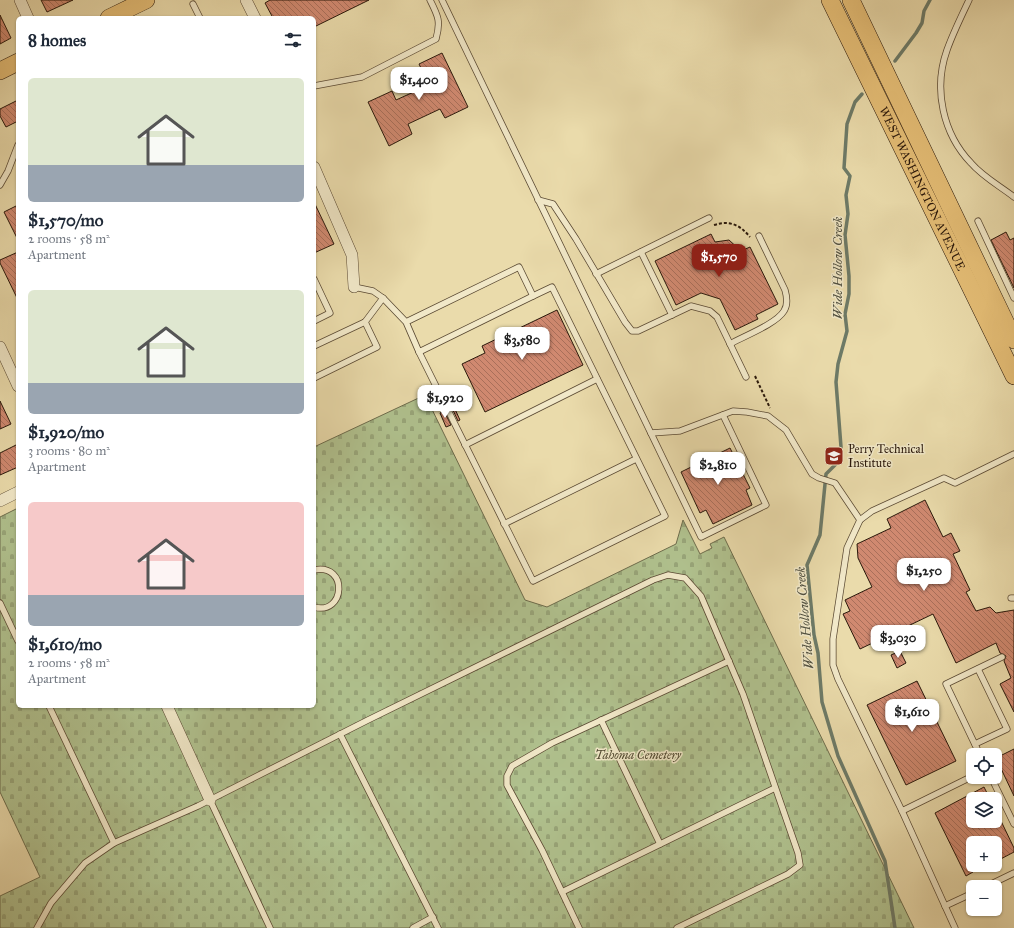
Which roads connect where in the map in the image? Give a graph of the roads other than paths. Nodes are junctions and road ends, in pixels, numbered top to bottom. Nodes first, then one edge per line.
1 (20, 0) edge
2 (146, 0) edge
3 (246, 0) edge
4 (430, 0) edge
5 (442, 0) edge
6 (830, 0) edge
7 (851, 0) edge
8 (969, 0) edge
9 (193, 4) dead end
10 (27, 16) edge
11 (113, 16) edge
12 (199, 16) edge
13 (254, 16) edge
14 (16, 63) edge
15 (0, 71) edge
16 (316, 86) edge
17 (16, 149) edge
18 (316, 172) edge
19 (0, 185) edge
20 (1014, 197) edge
21 (538, 200) junction
22 (709, 218) road end
23 (978, 221) dead end
24 (759, 236) road end
25 (641, 252) junction
26 (596, 274) junction
27 (316, 283) edge
28 (354, 287) joint
29 (534, 296) junction
30 (383, 298) junction
31 (1014, 298) edge
32 (672, 315) junction
33 (316, 319) edge
34 (365, 322) junction
35 (406, 322) junction
36 (1014, 340) edge
37 (730, 344) junction
38 (316, 345) edge
39 (0, 347) edge
40 (419, 352) junction
41 (1014, 376) edge
42 (316, 377) edge
43 (746, 377) dead end
44 (597, 380) junction
45 (16, 382) edge
46 (723, 415) junction
47 (651, 433) junction
48 (465, 445) junction
49 (1014, 454) edge
50 (636, 459) junction
51 (16, 493) edge
52 (0, 501) edge
53 (860, 520) junction
54 (504, 524) junction
55 (316, 570) edge
56 (0, 603) edge
57 (316, 606) edge
58 (16, 637) edge
59 (1002, 657) dead end
60 (729, 661) junction
61 (978, 669) junction
62 (50, 708) edge
63 (168, 708) edge
64 (601, 720) junction
65 (340, 734) junction
66 (975, 744) junction
67 (977, 748) edge
68 (966, 779) edge
69 (994, 784) edge
70 (775, 788) junction
71 (210, 800) junction
72 (902, 811) junction
73 (1014, 824) edge
74 (114, 843) junction
75 (660, 844) junction
76 (1014, 873) edge
77 (1000, 880) edge
78 (562, 892) junction
79 (966, 896) edge
80 (945, 906) junction
81 (433, 917) junction
82 (37, 928) edge
83 (270, 928) edge
84 (413, 928) edge
85 (438, 928) edge
86 (579, 928) edge
87 (677, 928) edge
88 (955, 928) edge

1 - 10 street
2 - 11 main road
3 - 13 street
4 - 16 lane
5 - 21 lane
6 - 41 main road, WEST WASHINGTON AVENUE
7 - 36 main road, WEST WASHINGTON AVENUE
8 - 20 lane
9 - 12 lane
14 - 15 main road
17 - 19 lane
18 - 28 street
21 - 26 lane
21 - 47 lane
22 - 25 lane
23 - 31 lane
24 - 37 lane
25 - 26 lane
25 - 32 lane
26 - 32 lane
27 - 33 lane
28 - 30 lane
29 - 35 lane
29 - 40 lane
29 - 44 lane
30 - 34 lane
30 - 35 lane
32 - 37 lane
34 - 38 lane
34 - 42 lane
35 - 40 lane
37 - 43 lane
39 - 45 street
40 - 48 lane
44 - 48 lane
44 - 50 lane
46 - 47 lane
46 - 47 lane
46 - 53 lane
48 - 54 lane
49 - 53 lane
50 - 54 lane
50 - 54 lane
51 - 52 street
53 - 72 lane
55 - 57 lane
56 - 58 lane
59 - 61 lane
60 - 64 lane
60 - 65 lane
60 - 70 lane
61 - 66 lane
61 - 66 lane
62 - 74 lane
63 - 71 street
64 - 75 lane
64 - 78 lane
65 - 71 lane
65 - 81 lane
66 - 67 lane
68 - 72 lane
69 - 73 lane
70 - 75 lane
70 - 87 lane
71 - 74 lane
71 - 83 lane
72 - 80 lane
74 - 82 lane
75 - 78 lane
76 - 77 lane
78 - 86 lane
79 - 80 lane
80 - 88 lane
81 - 84 lane
81 - 85 lane

